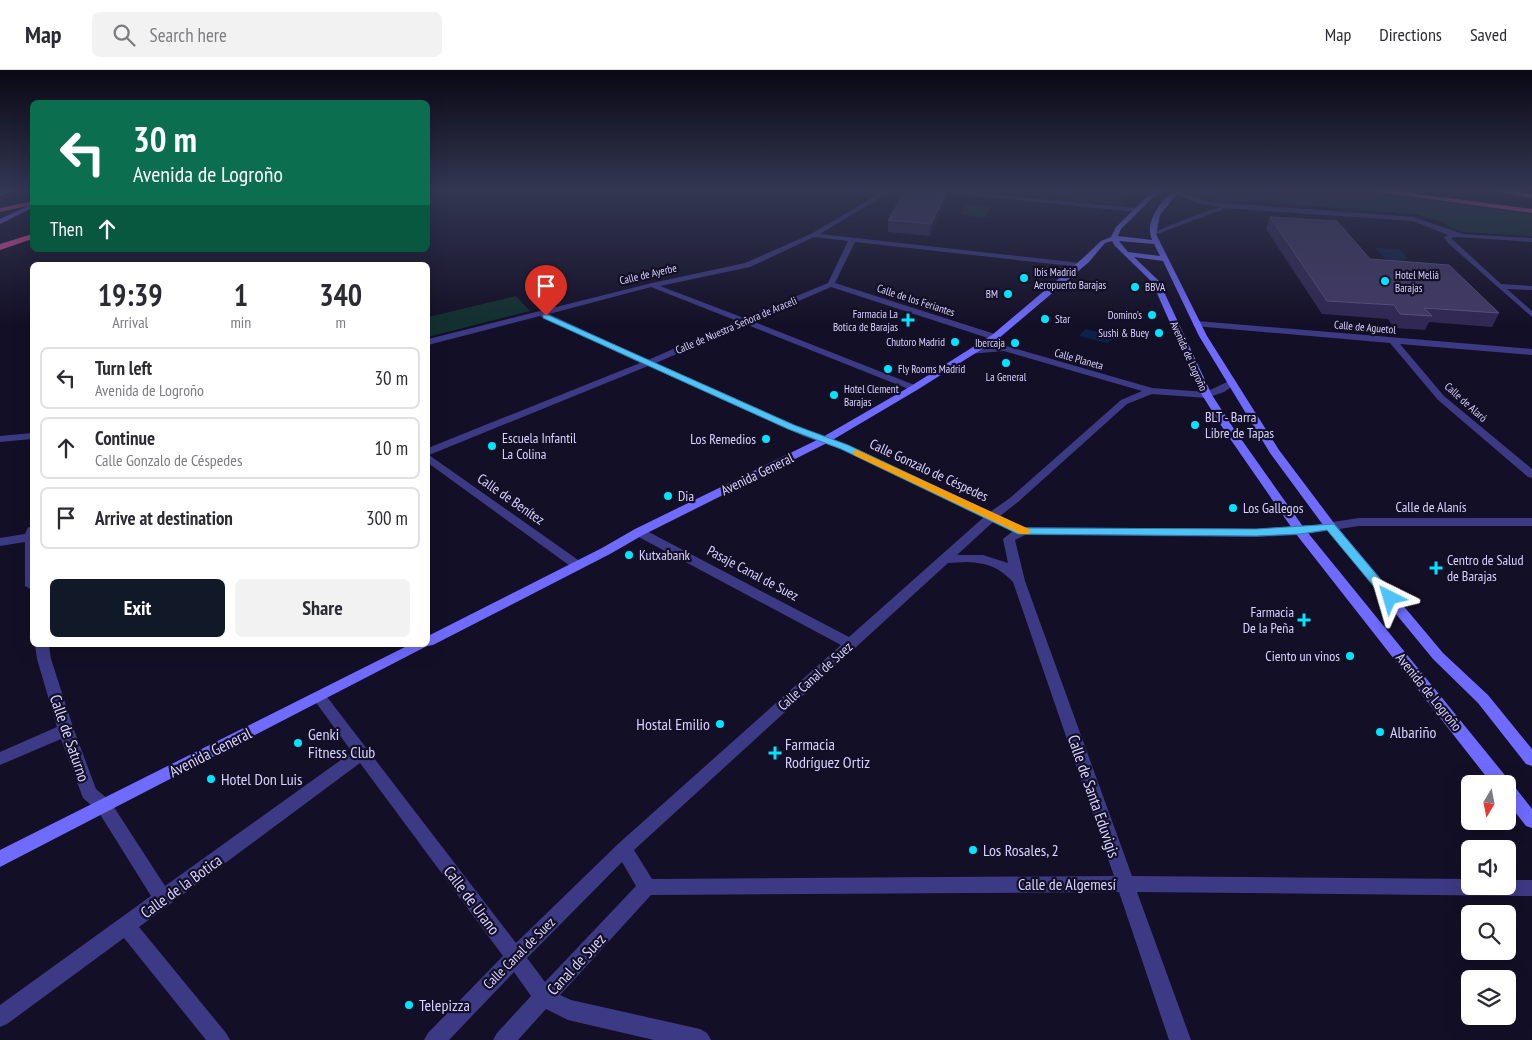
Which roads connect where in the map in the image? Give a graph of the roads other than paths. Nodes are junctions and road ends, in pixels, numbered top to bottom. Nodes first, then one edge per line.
1 (813, 235) edge
2 (815, 235) edge
3 (1153, 235) edge
4 (1456, 235) edge
5 (1461, 235) edge
6 (30, 237) edge
7 (1114, 238) junction
8 (852, 240) junction
9 (1532, 240) edge
10 (1155, 242) junction
11 (0, 247) edge
12 (1126, 253) junction
13 (1164, 259) junction
14 (1080, 265) junction
15 (831, 284) junction
16 (652, 285) junction
17 (1501, 286) junction
18 (1532, 288) edge
19 (541, 313) junction
20 (1532, 315) edge
21 (744, 322) junction
22 (1196, 324) junction
23 (995, 337) junction
24 (1392, 340) junction
25 (430, 341) edge
26 (1000, 348) junction
27 (972, 352) junction
28 (1532, 352) edge
29 (647, 363) junction
30 (1232, 383) junction
31 (914, 388) junction
32 (1151, 391) junction
33 (1207, 395) junction
34 (30, 436) edge
35 (0, 439) edge
36 (825, 440) junction
37 (430, 451) edge
38 (430, 459) edge
39 (1532, 475) edge
40 (992, 516) junction
41 (1532, 522) edge
42 (1330, 526) junction
43 (1022, 531) junction
44 (1300, 531) junction
45 (639, 532) junction
46 (30, 535) edge
47 (0, 542) edge
48 (944, 559) junction
49 (577, 565) junction
50 (1019, 581) junction
51 (430, 641) edge
52 (851, 644) junction
53 (42, 647) edge
54 (417, 647) edge
55 (319, 697) junction
56 (66, 730) junction
57 (361, 754) junction
58 (0, 758) edge
59 (1532, 760) edge
60 (1495, 775) edge
61 (1516, 801) edge
62 (104, 806) junction
63 (1532, 821) edge
64 (624, 849) junction
65 (0, 859) edge
66 (1125, 884) junction
67 (647, 887) junction
68 (1532, 888) edge
69 (163, 899) junction
70 (126, 926) junction
71 (515, 957) junction
72 (545, 998) junction
73 (0, 1016) edge
74 (219, 1040) edge
75 (435, 1040) edge
76 (504, 1040) edge
77 (700, 1040) edge
78 (1180, 1040) edge

1 - 16 street, Calle de Ayerbe
2 - 8 street
3 - 10 main road, Avenida de Logroño
4 - 17 street
5 - 9 street
6 - 11 highway
7 - 10 main road
7 - 12 main road, Avenida de Logroño
7 - 14 main road, Avenida General
8 - 14 street
8 - 15 street
10 - 13 main road, Avenida de Logroño
12 - 13 main road
12 - 33 main road, Avenida de Logroño
13 - 22 main road, Avenida de Logroño
14 - 23 main road, Avenida General
15 - 21 street, Calle de Nuestra Señora de Araceli
15 - 23 street, Calle de los Feriantes
16 - 19 street, Calle de Ayerbe
16 - 21 street
17 - 18 street
17 - 20 street
19 - 25 street, Calle de Ayerbe
19 - 29 street, Calle Gonzalo de Céspedes
21 - 29 street, Calle de Nuestra Señora de Araceli
21 - 31 street
22 - 24 street, Calle de Aguetol
22 - 30 main road, Avenida de Logroño
23 - 26 street
23 - 27 main road, Avenida General
24 - 28 street, Calle de Aguetol
24 - 39 street, Calle de Alaró
26 - 27 street, Calle Planeta
26 - 32 street, Calle Planeta
27 - 31 main road, Avenida General
29 - 36 street, Calle Gonzalo de Céspedes
29 - 37 street, Calle de Nuestra Señora de Araceli
30 - 33 street, Calle Canal de Suez
30 - 42 main road, Avenida de Logroño
31 - 36 main road, Avenida General
32 - 33 street, Calle Canal de Suez
32 - 40 street, Calle Canal de Suez
33 - 44 main road, Avenida de Logroño
34 - 35 street
36 - 40 street, Calle Gonzalo de Céspedes
36 - 45 main road, Avenida General
38 - 49 street, Calle de Benítez
40 - 43 street, Calle Gonzalo de Céspedes
40 - 48 street, Calle Canal de Suez
41 - 42 street, Calle de Alanís
42 - 44 street
42 - 59 main road, Avenida de Logroño
43 - 44 street, Calle Gonzalo de Céspedes
43 - 50 street, Calle de Santa Eduvigis
44 - 60 main road, Avenida de Logroño
45 - 49 main road, Avenida General
45 - 52 street, Pasaje Canal de Suez
46 - 47 street
48 - 50 street
48 - 52 street, Calle Canal de Suez
49 - 51 main road, Avenida General
50 - 66 street, Calle de Santa Eduvigis
52 - 64 street, Calle Canal de Suez
53 - 56 street, Calle de Saturno
54 - 55 main road, Avenida General
55 - 57 street, Calle de Urano
55 - 62 main road, Avenida General
56 - 58 street
56 - 62 street, Calle de Saturno
57 - 69 street, Calle de la Botica
57 - 71 street, Calle de Urano
61 - 63 main road
62 - 65 main road, Avenida General
62 - 69 street, Calle de Saturno
64 - 67 street
64 - 71 street, Calle Canal de Suez
66 - 67 street, Calle de Algemesí
66 - 68 street, Calle de Algemesí
66 - 78 street, Calle de Santa Eduvigis
67 - 72 street, Canal de Suez
69 - 70 street, Calle de la Botica
70 - 73 street, Calle de la Botica
70 - 74 street
71 - 72 street, Calle de Urano
71 - 75 street, Calle Canal de Suez
72 - 76 street, Canal de Suez
72 - 77 street, Calle de Urano

